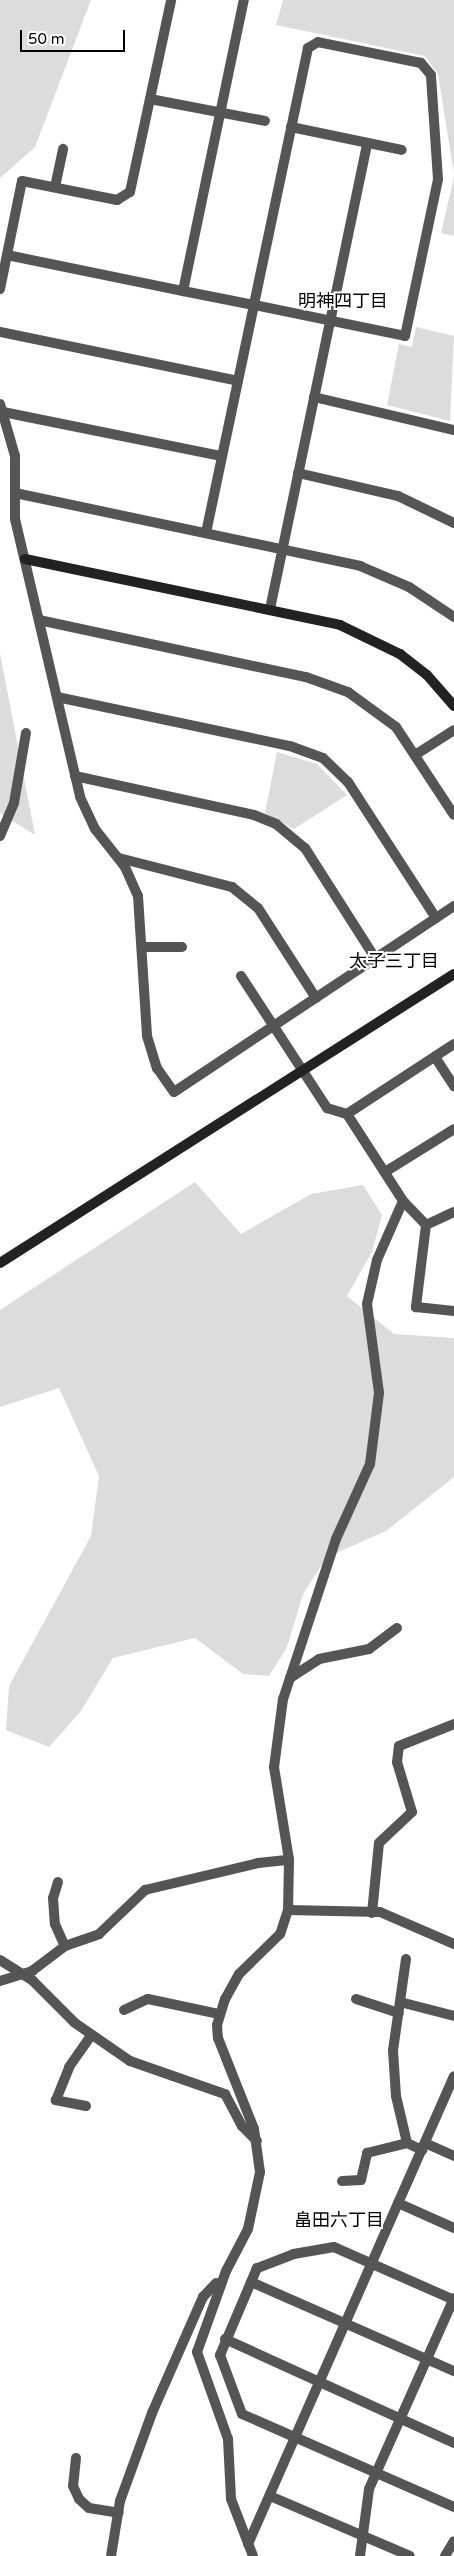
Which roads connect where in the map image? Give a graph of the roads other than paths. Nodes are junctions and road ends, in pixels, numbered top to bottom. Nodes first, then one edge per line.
1 (171, 0) edge
2 (244, 0) edge
3 (150, 98) junction
4 (220, 112) junction
5 (265, 121) dead end
6 (291, 127) junction
7 (367, 143) junction
8 (64, 149) dead end
9 (402, 150) dead end
10 (55, 188) junction
11 (7, 255) junction
12 (0, 289) edge
13 (183, 291) junction
14 (254, 305) junction
15 (330, 321) junction
16 (0, 332) edge
17 (238, 381) junction
18 (314, 397) junction
19 (1, 408) edge
20 (454, 430) edge
21 (222, 456) junction
22 (298, 473) junction
23 (14, 493) junction
24 (454, 523) edge
25 (206, 533) junction
26 (282, 549) junction
27 (24, 559) junction
28 (270, 609) junction
29 (454, 617) edge
30 (39, 620) junction
31 (57, 697) junction
32 (454, 706) edge
33 (454, 730) edge
34 (26, 733) dead end
35 (415, 755) junction
36 (75, 776) junction
37 (454, 815) edge
38 (0, 836) edge
39 (119, 858) junction
40 (454, 906) edge
41 (436, 918) junction
42 (144, 947) junction
43 (182, 947) dead end
44 (375, 958) junction
45 (454, 974) edge
46 (241, 976) dead end
47 (316, 998) junction
48 (273, 1026) junction
49 (454, 1044) edge
50 (435, 1057) junction
51 (303, 1071) junction
52 (454, 1086) edge
53 (347, 1114) junction
54 (454, 1129) edge
55 (385, 1172) junction
56 (403, 1201) junction
57 (454, 1212) edge
58 (426, 1225) junction
59 (0, 1263) edge
60 (454, 1311) edge
61 (397, 1628) dead end
62 (290, 1678) junction
63 (454, 1724) edge
64 (289, 1860) junction
65 (58, 1882) dead end
66 (288, 1910) junction
67 (372, 1914) junction
68 (454, 1944) edge
69 (65, 1946) junction
70 (406, 1959) dead end
71 (0, 1960) edge
72 (21, 1975) junction
73 (0, 1980) edge
74 (356, 1999) dead end
75 (400, 2007) junction
76 (124, 2010) dead end
77 (219, 2014) junction
78 (454, 2016) edge
79 (91, 2035) junction
80 (453, 2081) edge
81 (86, 2106) dead end
82 (257, 2141) junction
83 (407, 2143) junction
84 (423, 2147) junction
85 (454, 2156) edge
86 (342, 2181) dead end
87 (398, 2203) junction
88 (454, 2228) edge
89 (372, 2264) junction
90 (251, 2282) junction
91 (216, 2283) dead end
92 (454, 2299) edge
93 (347, 2324) junction
94 (225, 2339) junction
95 (427, 2359) junction
96 (454, 2371) edge
97 (321, 2382) junction
98 (400, 2418) junction
99 (296, 2438) junction
100 (454, 2442) edge
101 (76, 2458) dead end
102 (376, 2473) junction
103 (270, 2496) junction
104 (454, 2507) edge
105 (119, 2513) junction
106 (360, 2534) junction
107 (454, 2541) edge
108 (248, 2544) junction
109 (111, 2556) edge
110 (253, 2556) edge
111 (360, 2556) edge
112 (410, 2556) edge
113 (445, 2556) edge

1 - 3 street
2 - 4 street
3 - 4 street
3 - 10 street
4 - 5 street
4 - 13 street
6 - 7 street
6 - 14 street
6 - 15 street
7 - 9 street
7 - 15 street
8 - 10 street
10 - 11 street
11 - 12 street
11 - 13 street
13 - 14 street
14 - 15 street
14 - 17 street
15 - 18 street
16 - 17 street
17 - 21 street
18 - 20 street
18 - 22 street
19 - 21 street
19 - 23 street
21 - 25 street
22 - 24 street
22 - 26 street
23 - 25 street
23 - 27 street
25 - 26 street
26 - 28 street
26 - 29 street
27 - 28 street
27 - 30 street
28 - 32 street
30 - 31 street
30 - 35 street
31 - 36 street
31 - 41 street
33 - 35 street
34 - 38 street
35 - 37 street
36 - 39 street
36 - 44 street
39 - 42 street
39 - 47 street
40 - 41 street
41 - 44 street
42 - 43 street
42 - 48 street
44 - 47 street
45 - 51 street
46 - 48 street
47 - 48 street
48 - 51 street
49 - 50 street
50 - 52 street
50 - 53 street
51 - 53 street
51 - 59 street
53 - 55 street
54 - 55 street
55 - 56 street
56 - 58 street
56 - 62 street
57 - 58 street
58 - 60 street
61 - 62 street
62 - 64 street
63 - 67 street
64 - 66 street
64 - 69 street
65 - 69 street
66 - 67 street
66 - 77 street
67 - 68 street
69 - 72 street
70 - 75 street
71 - 72 street
72 - 73 street
72 - 79 street
74 - 75 street
75 - 78 street
75 - 83 street
76 - 77 street
77 - 82 street
79 - 81 street
79 - 82 street
80 - 84 street
82 - 108 street
83 - 84 street
83 - 86 street
84 - 85 street
84 - 87 street
87 - 88 street
87 - 89 street
89 - 90 street
89 - 92 street
89 - 93 street
90 - 93 street
90 - 94 street
91 - 105 street
92 - 95 street
93 - 95 street
93 - 97 street
94 - 97 street
94 - 99 street
95 - 96 street
95 - 98 street
97 - 98 street
97 - 99 street
98 - 100 street
98 - 102 street
99 - 102 street
99 - 103 street
101 - 105 street
102 - 104 street
102 - 106 street
103 - 106 street
103 - 108 street
105 - 109 street
106 - 111 street
106 - 112 street
107 - 113 street
108 - 110 street

